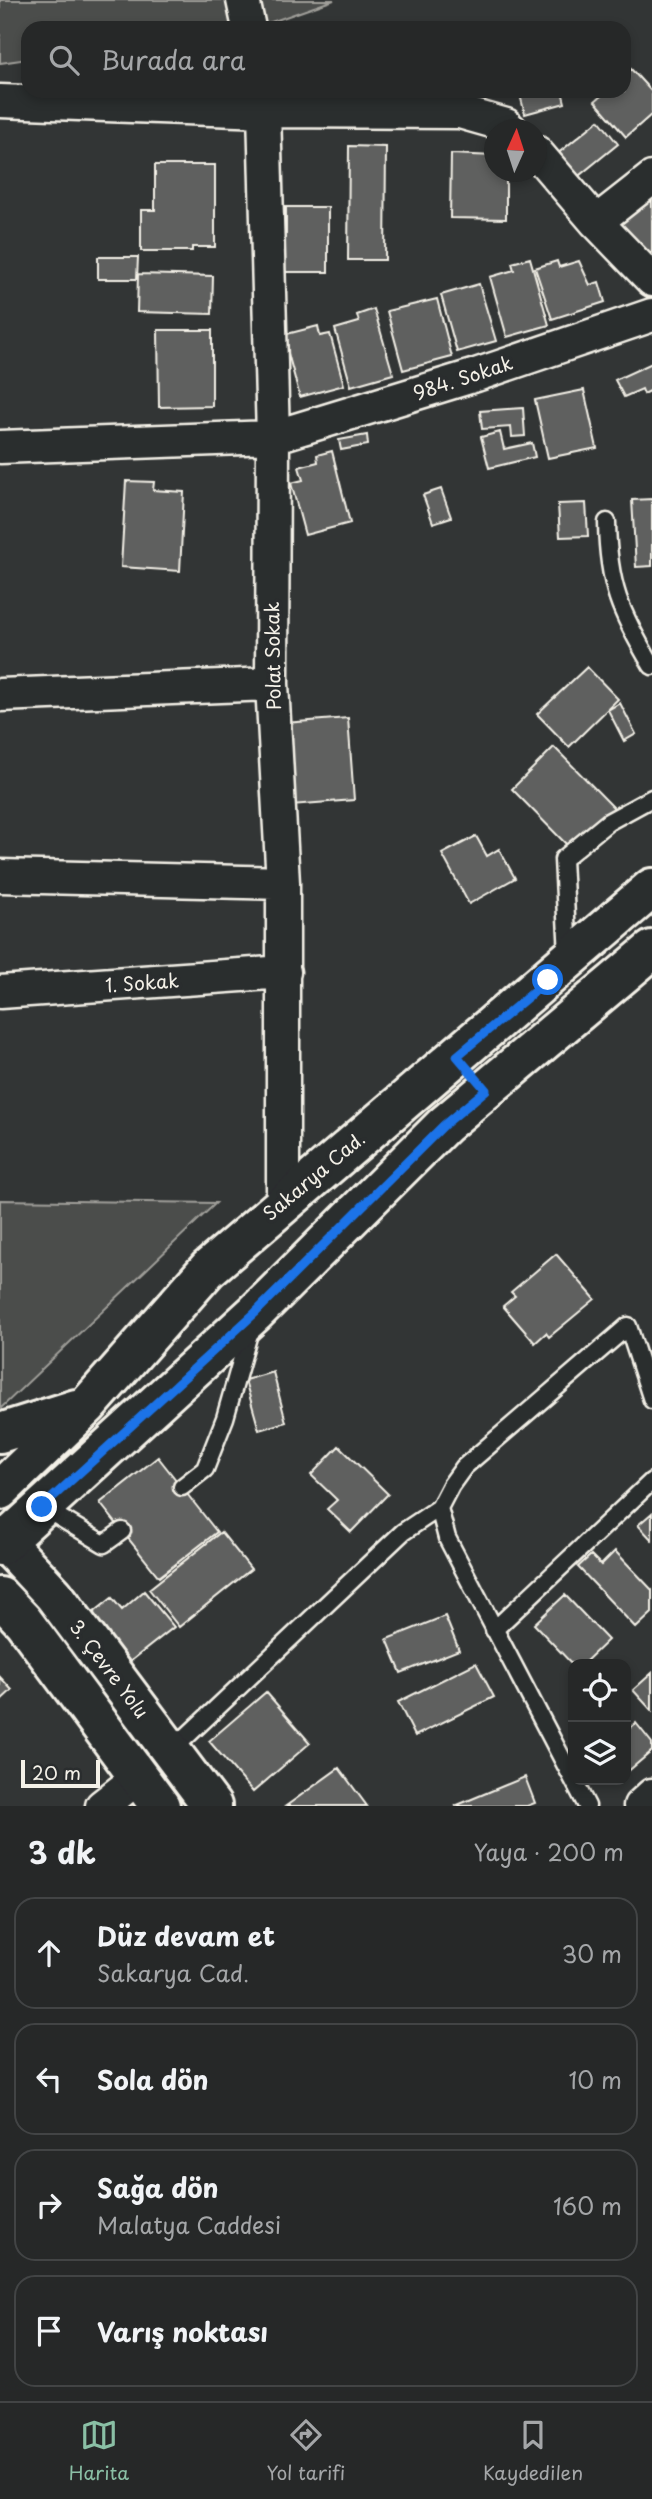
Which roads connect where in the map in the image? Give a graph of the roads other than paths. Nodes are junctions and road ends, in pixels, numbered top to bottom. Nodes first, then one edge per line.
1 (243, 0) edge
2 (248, 21) edge
3 (0, 101) edge
4 (262, 101) edge
5 (485, 119) edge
6 (547, 164) edge
7 (652, 178) edge
8 (596, 222) junction
9 (652, 280) edge
10 (652, 315) edge
11 (273, 437) junction
12 (0, 447) edge
13 (607, 522) dead end
14 (652, 666) edge
15 (272, 684) junction
16 (0, 695) edge
17 (652, 798) edge
18 (0, 876) edge
19 (283, 883) junction
20 (652, 888) edge
21 (652, 950) edge
22 (558, 971) junction
23 (284, 972) junction
24 (0, 992) edge
25 (578, 1013) junction
26 (457, 1056) junction
27 (486, 1090) junction
28 (283, 1202) junction
29 (255, 1313) junction
30 (652, 1400) edge
31 (88, 1405) junction
32 (0, 1433) edge
33 (652, 1481) edge
34 (182, 1487) dead end
35 (0, 1490) edge
36 (42, 1507) junction
37 (439, 1508) junction
38 (122, 1531) dead end
39 (2, 1542) edge
40 (0, 1597) edge
41 (494, 1630) junction
42 (171, 1751) junction
43 (149, 1792) edge
44 (652, 1795) edge
45 (102, 1806) edge
46 (212, 1806) edge
47 (587, 1806) edge
48 (640, 1806) edge

1 - 2 street
3 - 4 street
4 - 5 street
4 - 11 street, Polat Sokak
6 - 8 street
7 - 8 street
8 - 9 street
10 - 11 street, 984. Sokak
11 - 12 street, 984. Sokak
11 - 15 street, Polat Sokak
13 - 14 lane
15 - 16 street
15 - 19 street, Polat Sokak
17 - 22 lane
18 - 19 street
19 - 23 street, Polat Sokak
20 - 22 main road, Sakarya Cad.
21 - 25 main road
22 - 25 main road
22 - 26 main road, Sakarya Cad.
23 - 24 street, 1. Sokak
23 - 28 street, Polat Sokak
25 - 27 main road
26 - 27 main road
26 - 28 main road, Sakarya Cad.
27 - 29 main road
28 - 31 main road, Sakarya Cad.
29 - 34 lane
29 - 36 main road
30 - 37 lane
31 - 32 main road
31 - 35 main road, Sakarya Cad.
33 - 41 lane
36 - 38 lane
36 - 39 main road
37 - 41 lane
37 - 42 lane
39 - 42 main road, 3. Çevre Yolu
40 - 43 main road
41 - 47 lane
42 - 46 main road, 3. Çevre Yolu
43 - 45 street
44 - 48 street

